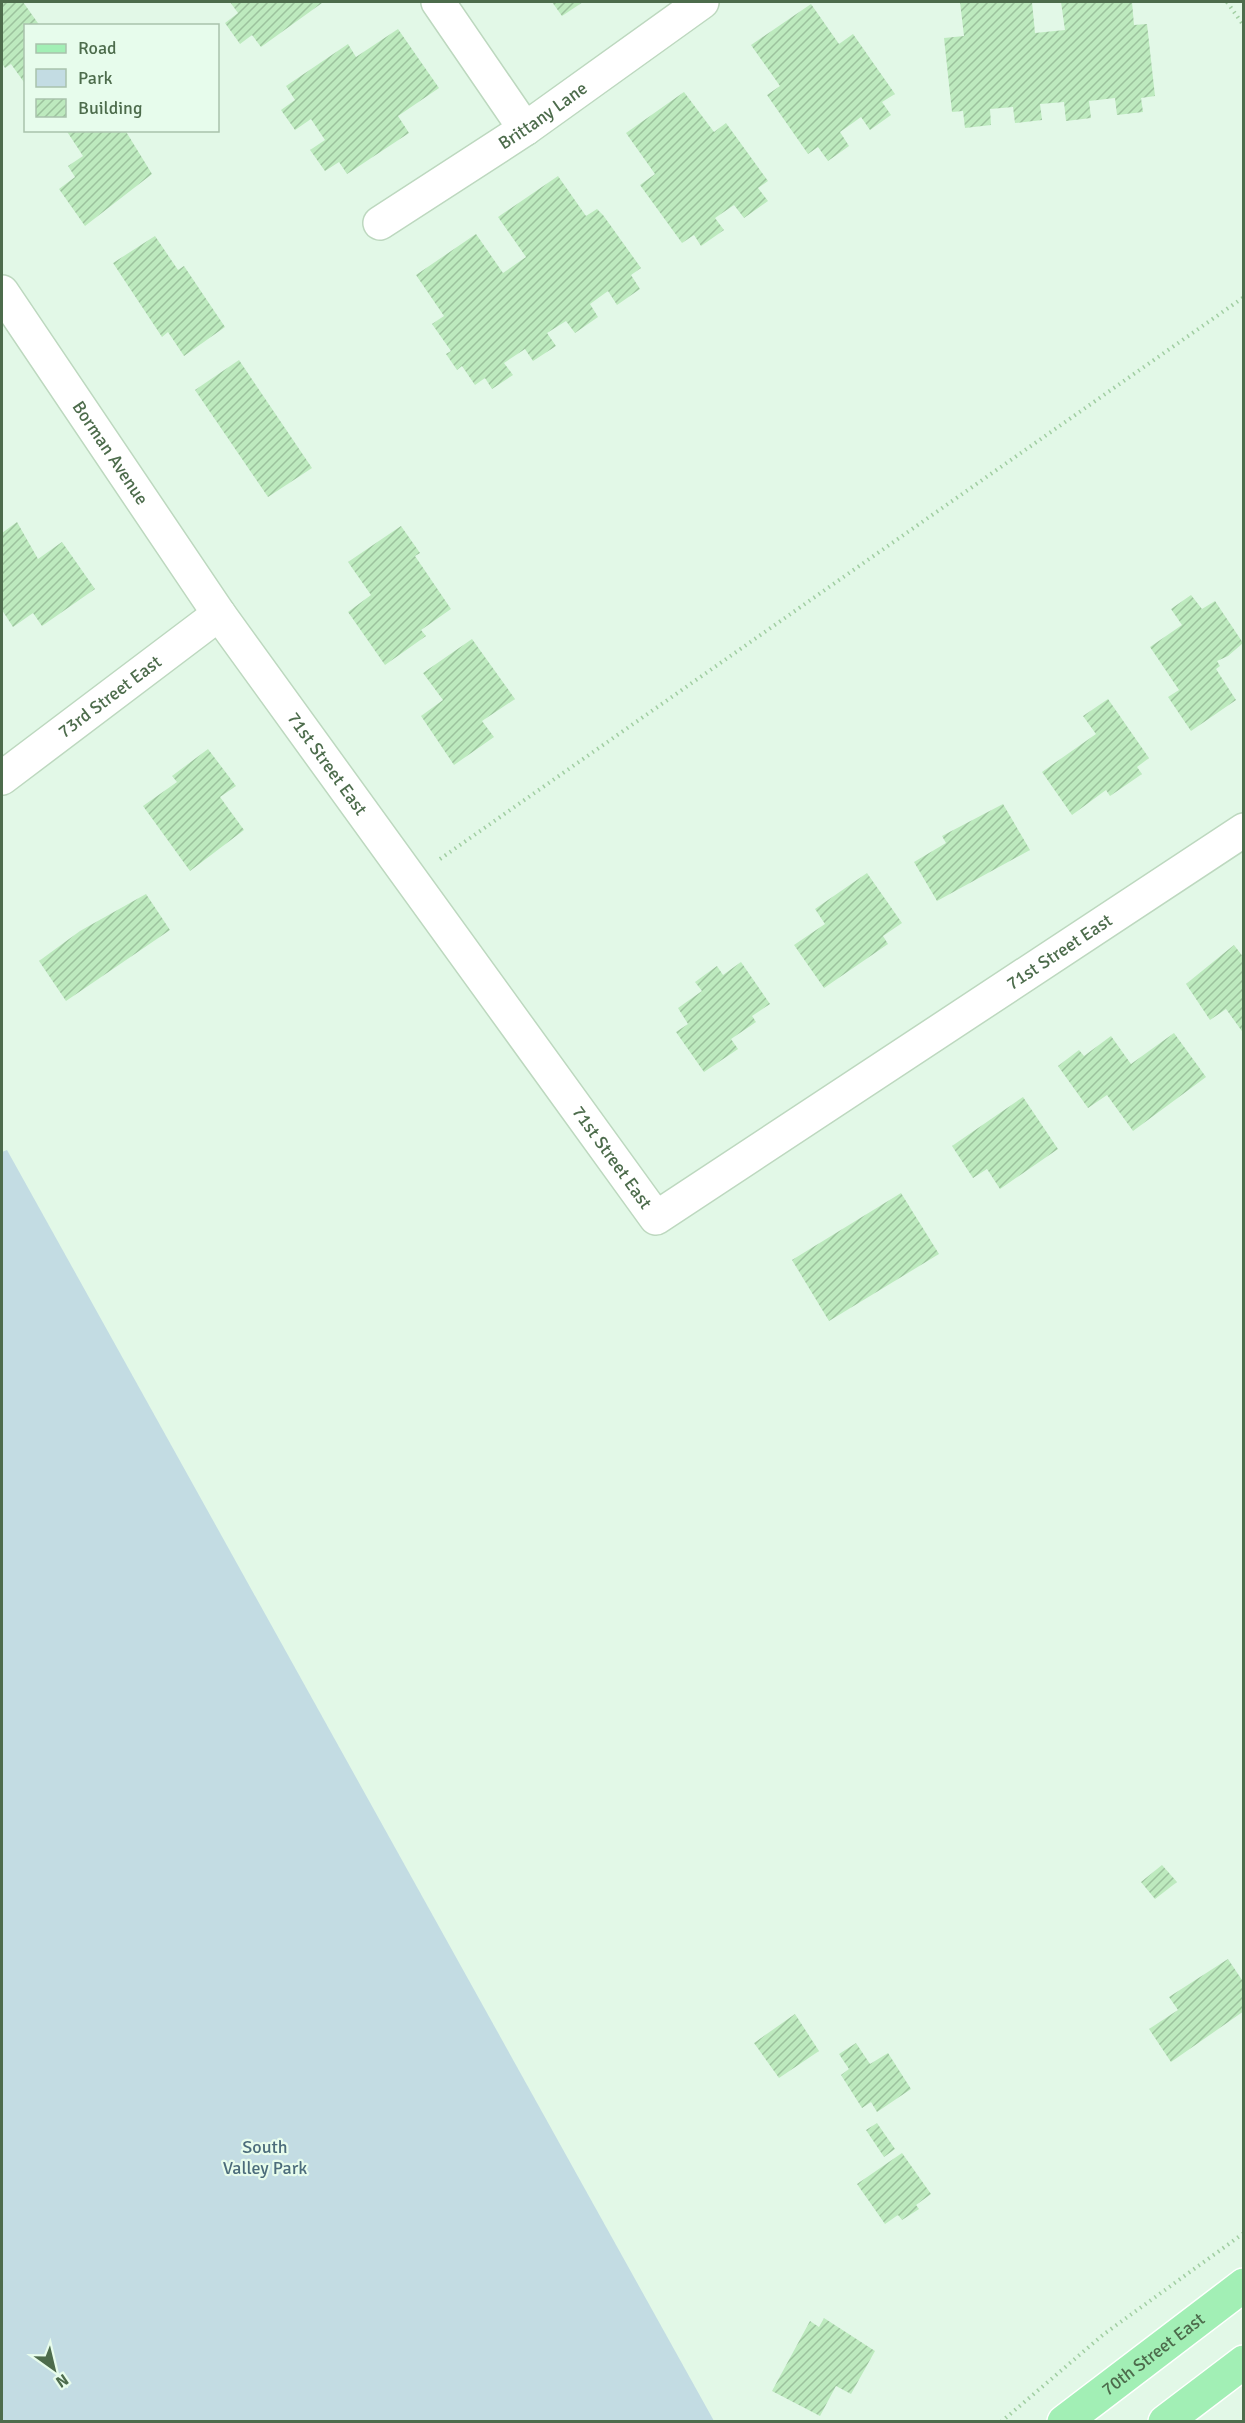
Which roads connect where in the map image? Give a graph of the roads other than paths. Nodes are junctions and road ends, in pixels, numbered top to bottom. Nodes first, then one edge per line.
1 (438, 2) edge
2 (702, 2) edge
3 (525, 129) junction
4 (380, 223) dead end
5 (2, 292) edge
6 (219, 614) junction
7 (2, 778) edge
8 (1244, 830) edge
9 (1244, 2285) edge
10 (1244, 2362) edge
11 (1064, 2421) edge
12 (1166, 2421) edge

1 - 3 street
2 - 3 street, Brittany Lane
3 - 4 street, Brittany Lane
5 - 6 street, Borman Avenue
6 - 7 street, 73rd Street East
6 - 8 street, 71st Street East
9 - 11 main road, 70th Street East
10 - 12 main road

